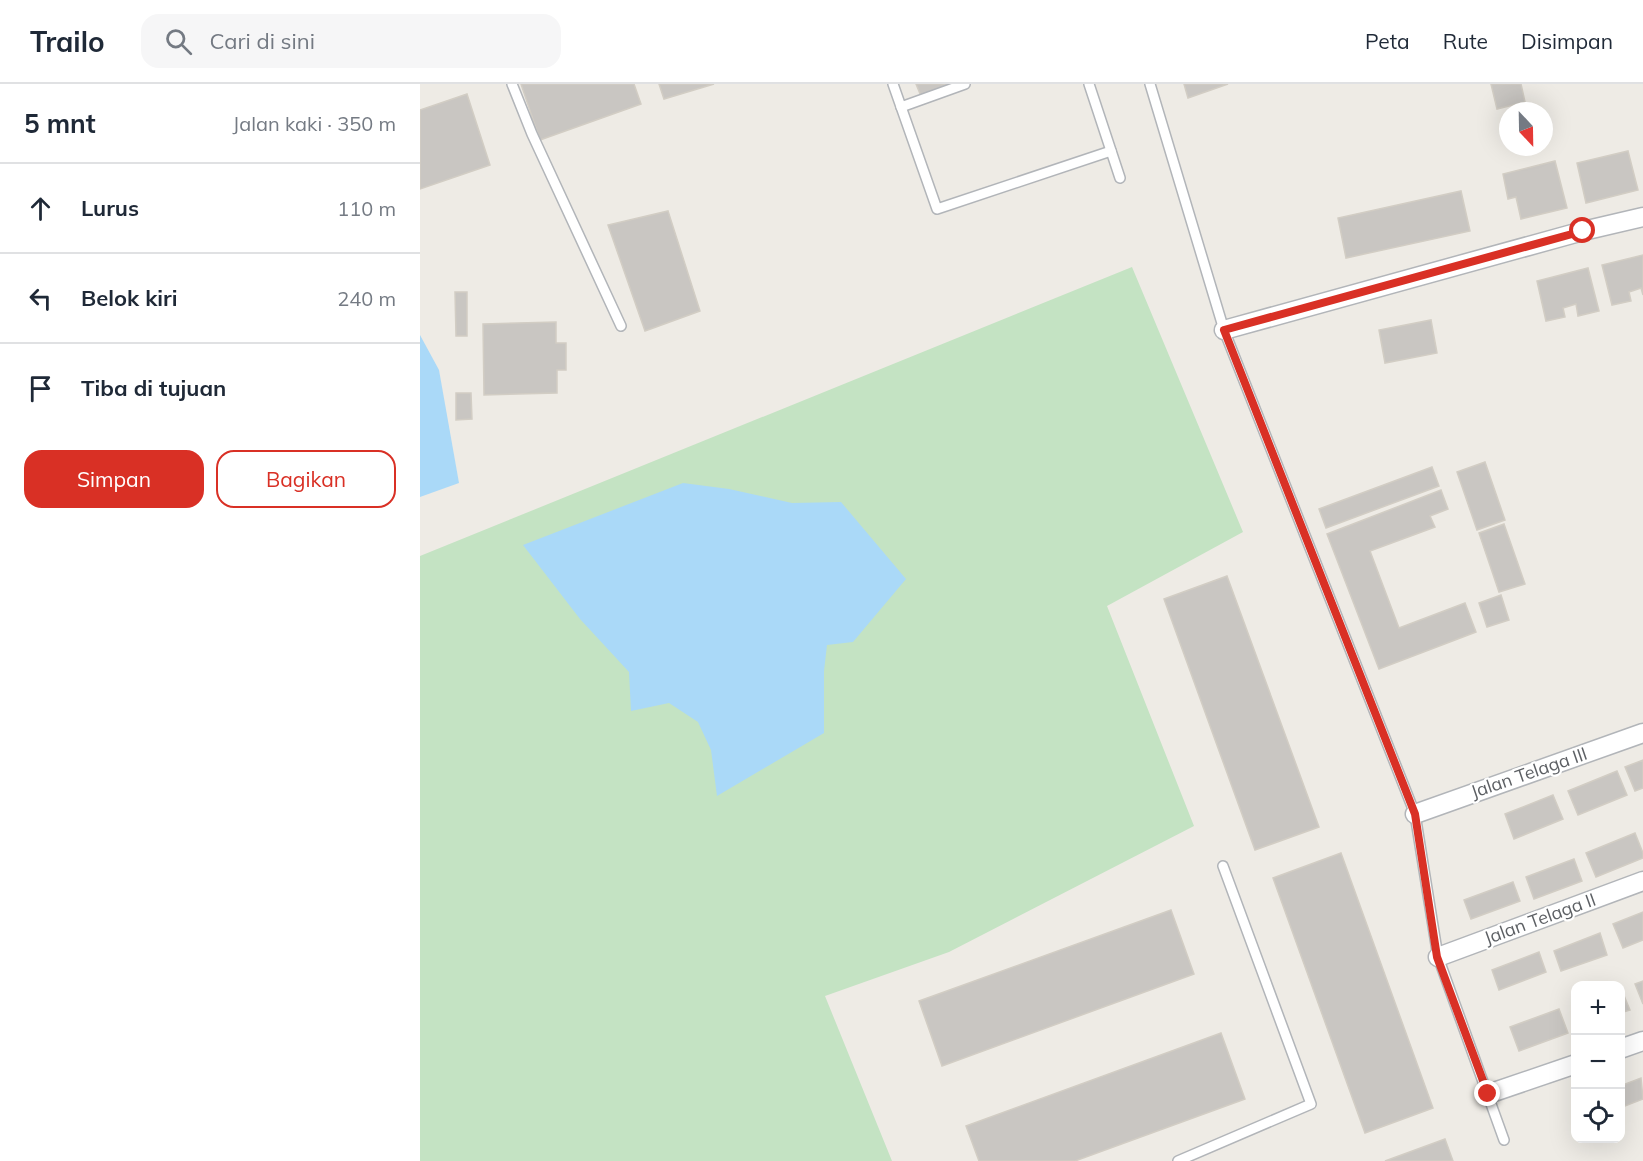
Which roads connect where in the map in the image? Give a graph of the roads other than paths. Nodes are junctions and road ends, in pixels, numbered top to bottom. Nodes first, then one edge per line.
1 (512, 84) edge
2 (893, 84) edge
3 (965, 84) edge
4 (1089, 84) edge
5 (1150, 84) edge
6 (901, 107) junction
7 (1111, 151) junction
8 (1120, 178) dead end
9 (1643, 217) edge
10 (621, 326) dead end
11 (1224, 330) junction
12 (1643, 733) edge
13 (1415, 814) junction
14 (1222, 866) dead end
15 (1643, 881) edge
16 (1437, 957) junction
17 (1643, 1041) edge
18 (1625, 1047) edge
19 (1571, 1065) edge
20 (1488, 1094) junction
21 (1504, 1140) dead end
22 (1178, 1161) edge

1 - 10 lane
2 - 6 lane
3 - 6 lane
4 - 7 lane
5 - 11 lane
6 - 7 lane
7 - 8 lane
9 - 11 street
11 - 13 lane
12 - 13 street, Jalan Telaga III
13 - 16 lane
14 - 22 lane
15 - 16 street, Jalan Telaga II
16 - 20 lane
17 - 18 street
19 - 20 street
20 - 21 lane

